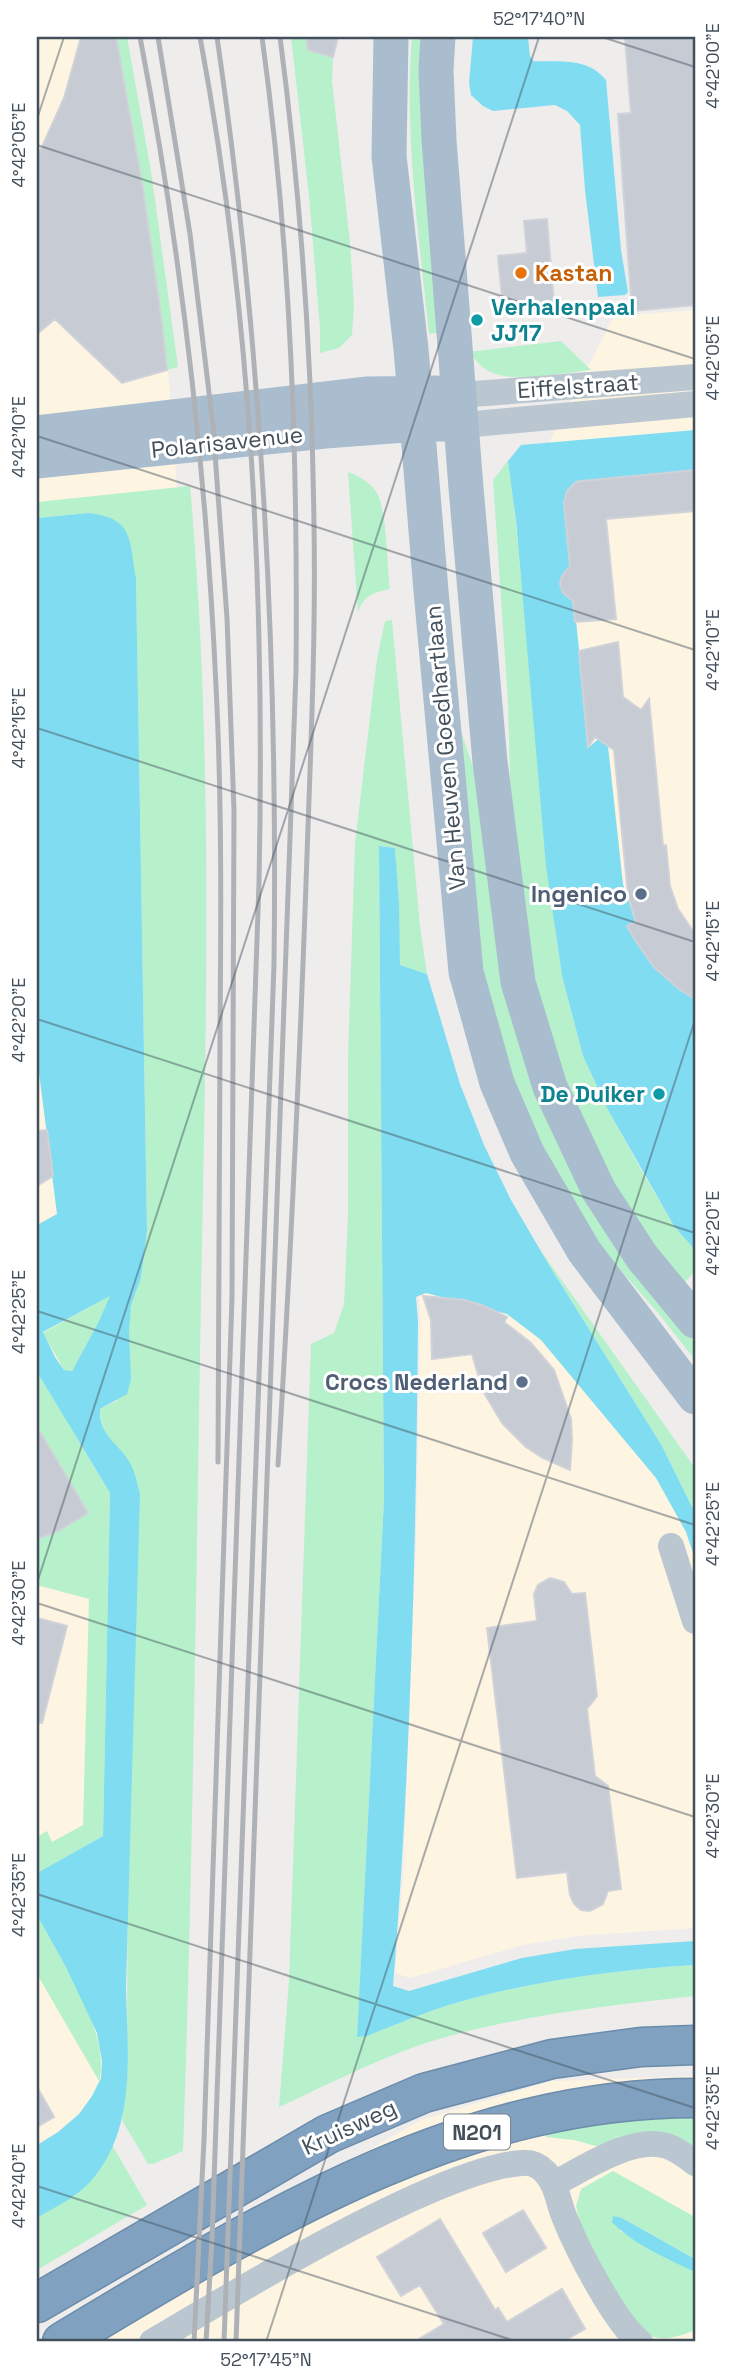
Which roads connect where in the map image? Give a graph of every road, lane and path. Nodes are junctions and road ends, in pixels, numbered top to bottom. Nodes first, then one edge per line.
1 (391, 37) edge
2 (438, 37) edge
3 (695, 377) edge
4 (695, 404) edge
5 (416, 408) junction
6 (461, 410) junction
7 (37, 433) edge
8 (37, 461) edge
9 (695, 1321) edge
10 (695, 1397) edge
11 (671, 1546) dead end
12 (695, 1621) edge
13 (695, 2045) edge
14 (695, 2098) edge
15 (695, 2163) edge
16 (554, 2184) junction
17 (37, 2303) edge
18 (62, 2342) edge
19 (152, 2342) edge
20 (640, 2342) edge

1 - 5 main road, Van Heuven Goedhartlaan
2 - 6 main road, Van Heuven Goedhartlaan
3 - 6 street, Eiffelstraat
4 - 6 street, Eiffelstraat
5 - 6 main road
5 - 7 main road, Polarisavenue
5 - 8 main road, Polarisavenue
5 - 10 main road, Van Heuven Goedhartlaan
6 - 9 main road, Van Heuven Goedhartlaan
11 - 12 street
13 - 17 highway, Kruisweg / N201
14 - 18 highway, N201
15 - 16 street
16 - 19 street
16 - 20 street

